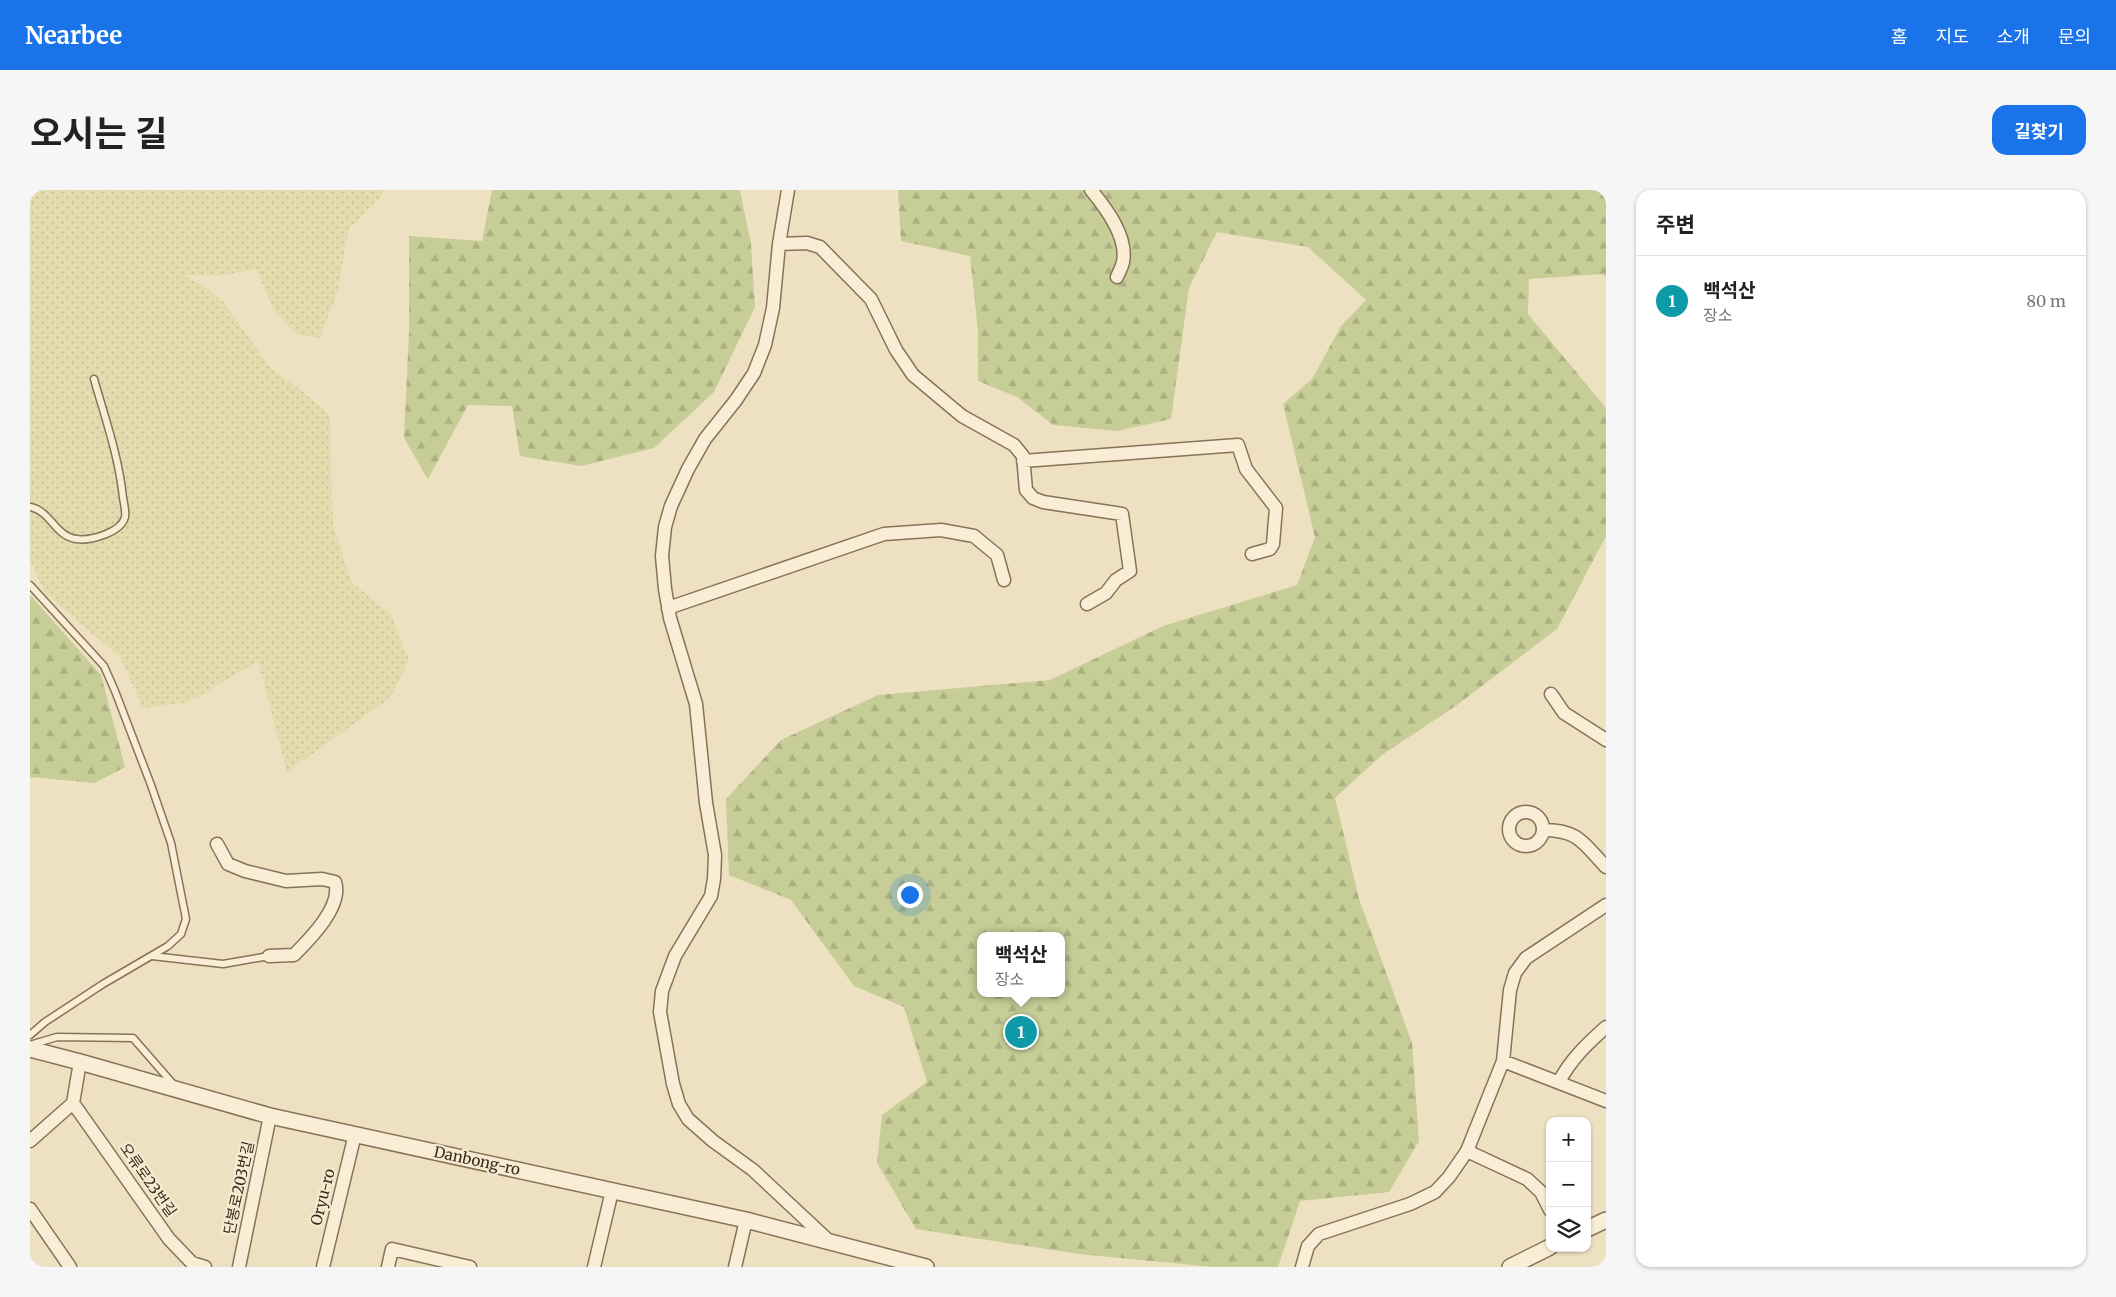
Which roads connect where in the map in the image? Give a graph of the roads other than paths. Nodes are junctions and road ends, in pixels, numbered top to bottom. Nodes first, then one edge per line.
1 (788, 190) edge
2 (1091, 190) edge
3 (779, 244) junction
4 (1118, 277) dead end
5 (94, 378) dead end
6 (1023, 461) junction
7 (30, 508) edge
8 (1252, 554) dead end
9 (1004, 580) dead end
10 (30, 585) edge
11 (1087, 604) dead end
12 (668, 608) junction
13 (1551, 694) dead end
14 (1606, 740) edge
15 (1543, 830) dead end
16 (217, 844) dead end
17 (1606, 867) edge
18 (1606, 905) edge
19 (152, 956) junction
20 (269, 956) joint
21 (1606, 1027) edge
22 (30, 1035) edge
23 (30, 1045) edge
24 (30, 1049) edge
25 (1503, 1061) junction
26 (80, 1062) junction
27 (1559, 1082) junction
28 (178, 1090) junction
29 (1606, 1101) edge
30 (73, 1103) junction
31 (270, 1116) junction
32 (355, 1134) junction
33 (30, 1141) edge
34 (1467, 1151) junction
35 (612, 1191) junction
36 (1548, 1207) edge
37 (30, 1209) edge
38 (746, 1220) junction
39 (1606, 1220) edge
40 (1591, 1227) edge
41 (830, 1242) junction
42 (1546, 1249) edge
43 (70, 1267) edge
44 (204, 1267) edge
45 (239, 1267) edge
46 (323, 1267) edge
47 (388, 1267) edge
48 (470, 1267) edge
49 (594, 1267) edge
50 (735, 1267) edge
51 (926, 1267) edge
52 (1302, 1267) edge
53 (1510, 1267) edge

1 - 3 street
2 - 4 street
3 - 6 street
3 - 12 street
5 - 7 lane
6 - 8 street
6 - 11 street
9 - 12 street
10 - 19 lane
12 - 41 street
13 - 14 street
15 - 17 street
16 - 20 street
18 - 25 street
19 - 20 lane
19 - 22 lane
21 - 27 street
23 - 28 lane
24 - 26 street, Danbong-ro
25 - 27 street
25 - 34 street
26 - 28 street, Danbong-ro
26 - 30 street
27 - 29 street
28 - 31 street, Danbong-ro
30 - 33 street
30 - 44 street, 오류로23번길
31 - 32 street, Danbong-ro
31 - 45 street, 단봉로203번길
32 - 35 street, Danbong-ro
32 - 46 street, Oryu-ro
34 - 36 street
34 - 52 street
35 - 38 street, Danbong-ro
35 - 49 street
37 - 43 street
38 - 41 street, Danbong-ro
38 - 50 street
39 - 40 street
41 - 51 street, Danbong-ro
42 - 53 street
47 - 48 street

